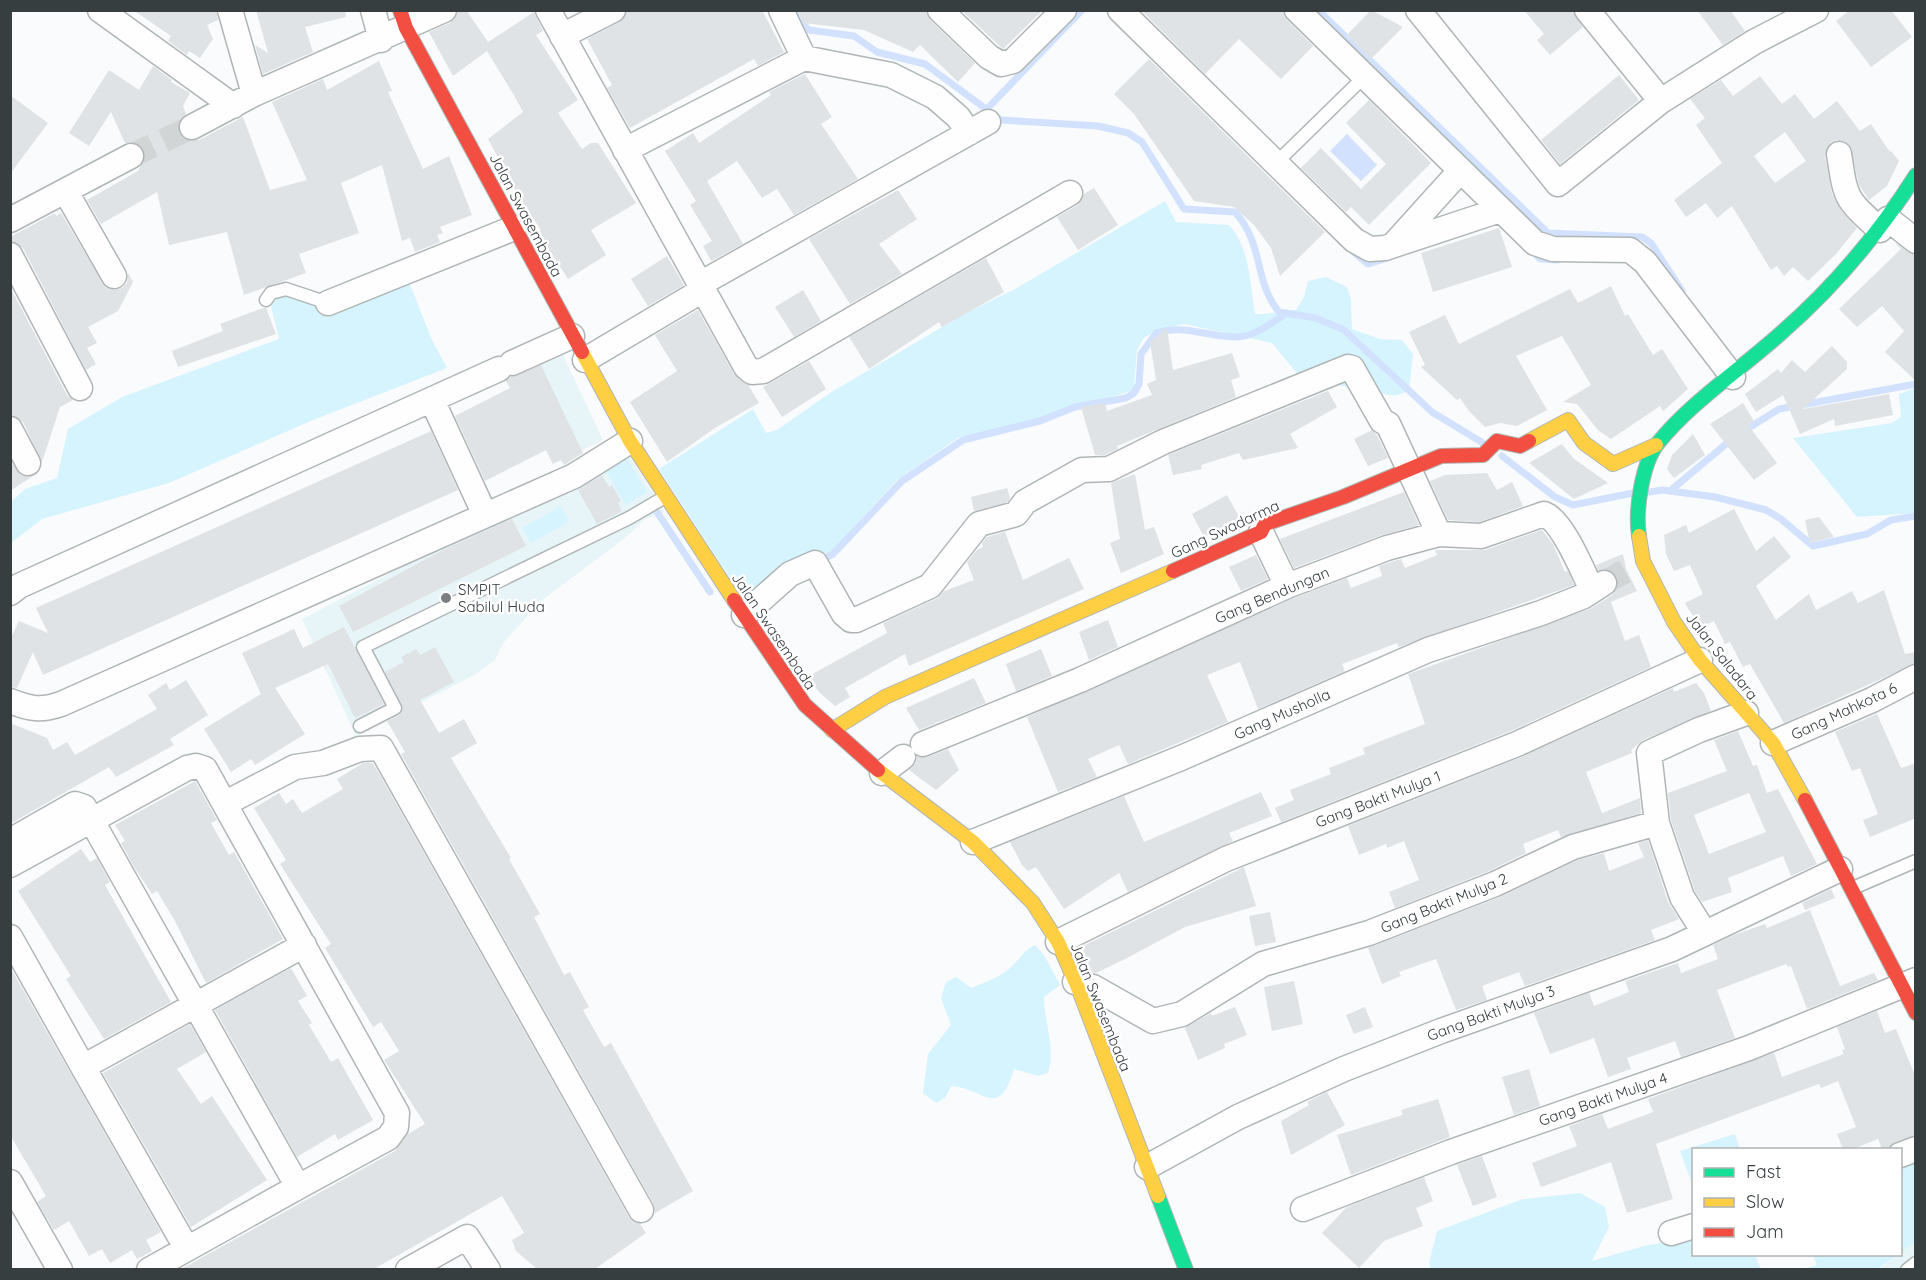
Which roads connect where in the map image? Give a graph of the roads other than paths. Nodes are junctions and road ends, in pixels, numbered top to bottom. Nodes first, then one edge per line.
1 (100, 10) edge
2 (230, 10) edge
3 (373, 10) edge
4 (444, 10) edge
5 (548, 10) edge
6 (613, 10) edge
7 (781, 10) edge
8 (940, 10) edge
9 (1064, 10) edge
10 (1120, 10) edge
11 (1297, 10) edge
12 (1418, 10) edge
13 (1587, 10) edge
14 (1816, 10) edge
15 (403, 19) edge
16 (562, 36) junction
17 (381, 40) junction
18 (804, 58) junction
19 (1364, 77) junction
20 (254, 94) junction
21 (1661, 101) junction
22 (233, 106) junction
23 (192, 127) tunnel mouth
24 (625, 150) junction
25 (1839, 154) dead end
26 (131, 156) tunnel mouth
27 (1276, 163) junction
28 (1460, 171) junction
29 (1916, 174) edge
30 (66, 192) junction
31 (1070, 193) dead end
32 (1500, 210) junction
33 (10, 220) edge
34 (1884, 224) junction
35 (514, 228) junction
36 (1916, 241) edge
37 (1395, 243) junction
38 (10, 255) edge
39 (114, 276) dead end
40 (701, 287) junction
41 (266, 300) dead end
42 (328, 303) joint
43 (572, 336) junction
44 (585, 360) junction
45 (1733, 377) junction
46 (81, 388) dead end
47 (432, 400) junction
48 (10, 429) edge
49 (630, 441) junction
50 (1652, 451) junction
51 (28, 463) dead end
52 (1410, 469) junction
53 (666, 497) junction
54 (485, 515) junction
55 (1261, 532) junction
56 (1438, 534) junction
57 (1287, 586) junction
58 (1598, 587) joint
59 (10, 592) edge
60 (744, 615) junction
61 (1700, 660) junction
62 (1916, 677) edge
63 (10, 701) edge
64 (1746, 713) junction
65 (360, 726) dead end
66 (832, 730) junction
67 (923, 744) dead end
68 (1773, 744) junction
69 (903, 758) dead end
70 (882, 773) junction
71 (226, 803) junction
72 (93, 820) junction
73 (1657, 823) junction
74 (973, 842) junction
75 (17, 850) edge
76 (1916, 861) edge
77 (1845, 879) junction
78 (1704, 932) junction
79 (10, 937) edge
80 (1058, 942) junction
81 (304, 945) junction
82 (1075, 982) junction
83 (1909, 984) edge
84 (196, 1004) junction
85 (1916, 1013) edge
86 (83, 1067) junction
87 (1147, 1167) junction
88 (10, 1182) edge
89 (298, 1187) junction
90 (1303, 1209) dead end
91 (640, 1210) dead end
92 (1692, 1227) edge
93 (1671, 1233) dead end
94 (187, 1249) junction
95 (1916, 1263) edge
96 (60, 1269) edge
97 (149, 1269) edge
98 (408, 1269) edge
99 (488, 1269) edge
100 (1186, 1269) edge
101 (1907, 1269) edge

1 - 22 street
2 - 20 street
3 - 17 street
4 - 15 street
5 - 16 street
6 - 16 street
7 - 18 street
8 - 9 street
10 - 27 street
11 - 19 street
12 - 21 street
13 - 21 street
14 - 21 street
15 - 17 street
15 - 35 street, Jalan Swasembada
16 - 24 street
17 - 20 street
18 - 24 street
18 - 40 street
19 - 27 lane
19 - 28 street
20 - 22 street
22 - 23 street
24 - 40 street
25 - 34 street
26 - 30 street
27 - 37 street
28 - 32 street
28 - 37 street
29 - 34 street, Jalan Saladara
30 - 33 street
30 - 39 street
31 - 40 street
32 - 37 street
32 - 45 street
34 - 36 street
34 - 45 street, Jalan Saladara
35 - 42 street
35 - 43 street, Jalan Swasembada
38 - 46 street
40 - 44 street
41 - 42 lane
43 - 44 street, Jalan Swasembada
43 - 47 street
44 - 49 street, Jalan Swasembada
45 - 50 street, Jalan Saladara
47 - 54 street
47 - 59 street
48 - 51 street
49 - 53 street, Jalan Swasembada
49 - 54 street
50 - 52 street, Gang Swadarma
50 - 61 street, Jalan Saladara
52 - 55 street, Gang Swadarma
52 - 56 street
52 - 60 street
53 - 60 street, Jalan Swasembada
53 - 65 lane
54 - 63 street
55 - 57 street
55 - 66 street, Gang Swadarma
56 - 57 street, Gang Bendungan
56 - 58 street, Gang Bendungan
57 - 67 street, Gang Bendungan
58 - 74 street, Gang Musholla
60 - 66 street, Jalan Swasembada
61 - 64 street, Jalan Saladara
61 - 80 street, Gang Bakti Mulya 1
62 - 68 street, Gang Mahkota 6
64 - 68 street, Jalan Saladara
64 - 73 street
66 - 70 street, Jalan Swasembada
68 - 77 street, Jalan Saladara
69 - 70 street
70 - 74 street, Jalan Swasembada
71 - 72 street
71 - 81 street
71 - 91 street
72 - 75 street
72 - 84 street
73 - 78 street
73 - 82 street, Gang Bakti Mulya 2
74 - 80 street, Jalan Swasembada
76 - 77 lane
77 - 78 street, Gang Bakti Mulya 3
77 - 83 street, Jalan Saladara
78 - 87 street, Gang Bakti Mulya 3
79 - 86 street
80 - 82 street, Jalan Swasembada
81 - 84 street
81 - 89 street
82 - 87 street, Jalan Swasembada
83 - 85 street, Jalan Saladara
83 - 90 street, Gang Bakti Mulya 4
84 - 86 street
84 - 89 street
86 - 94 street
87 - 100 street, Jalan Swasembada
88 - 96 street
89 - 94 street
92 - 93 street
94 - 97 street
95 - 101 lane
98 - 99 street

